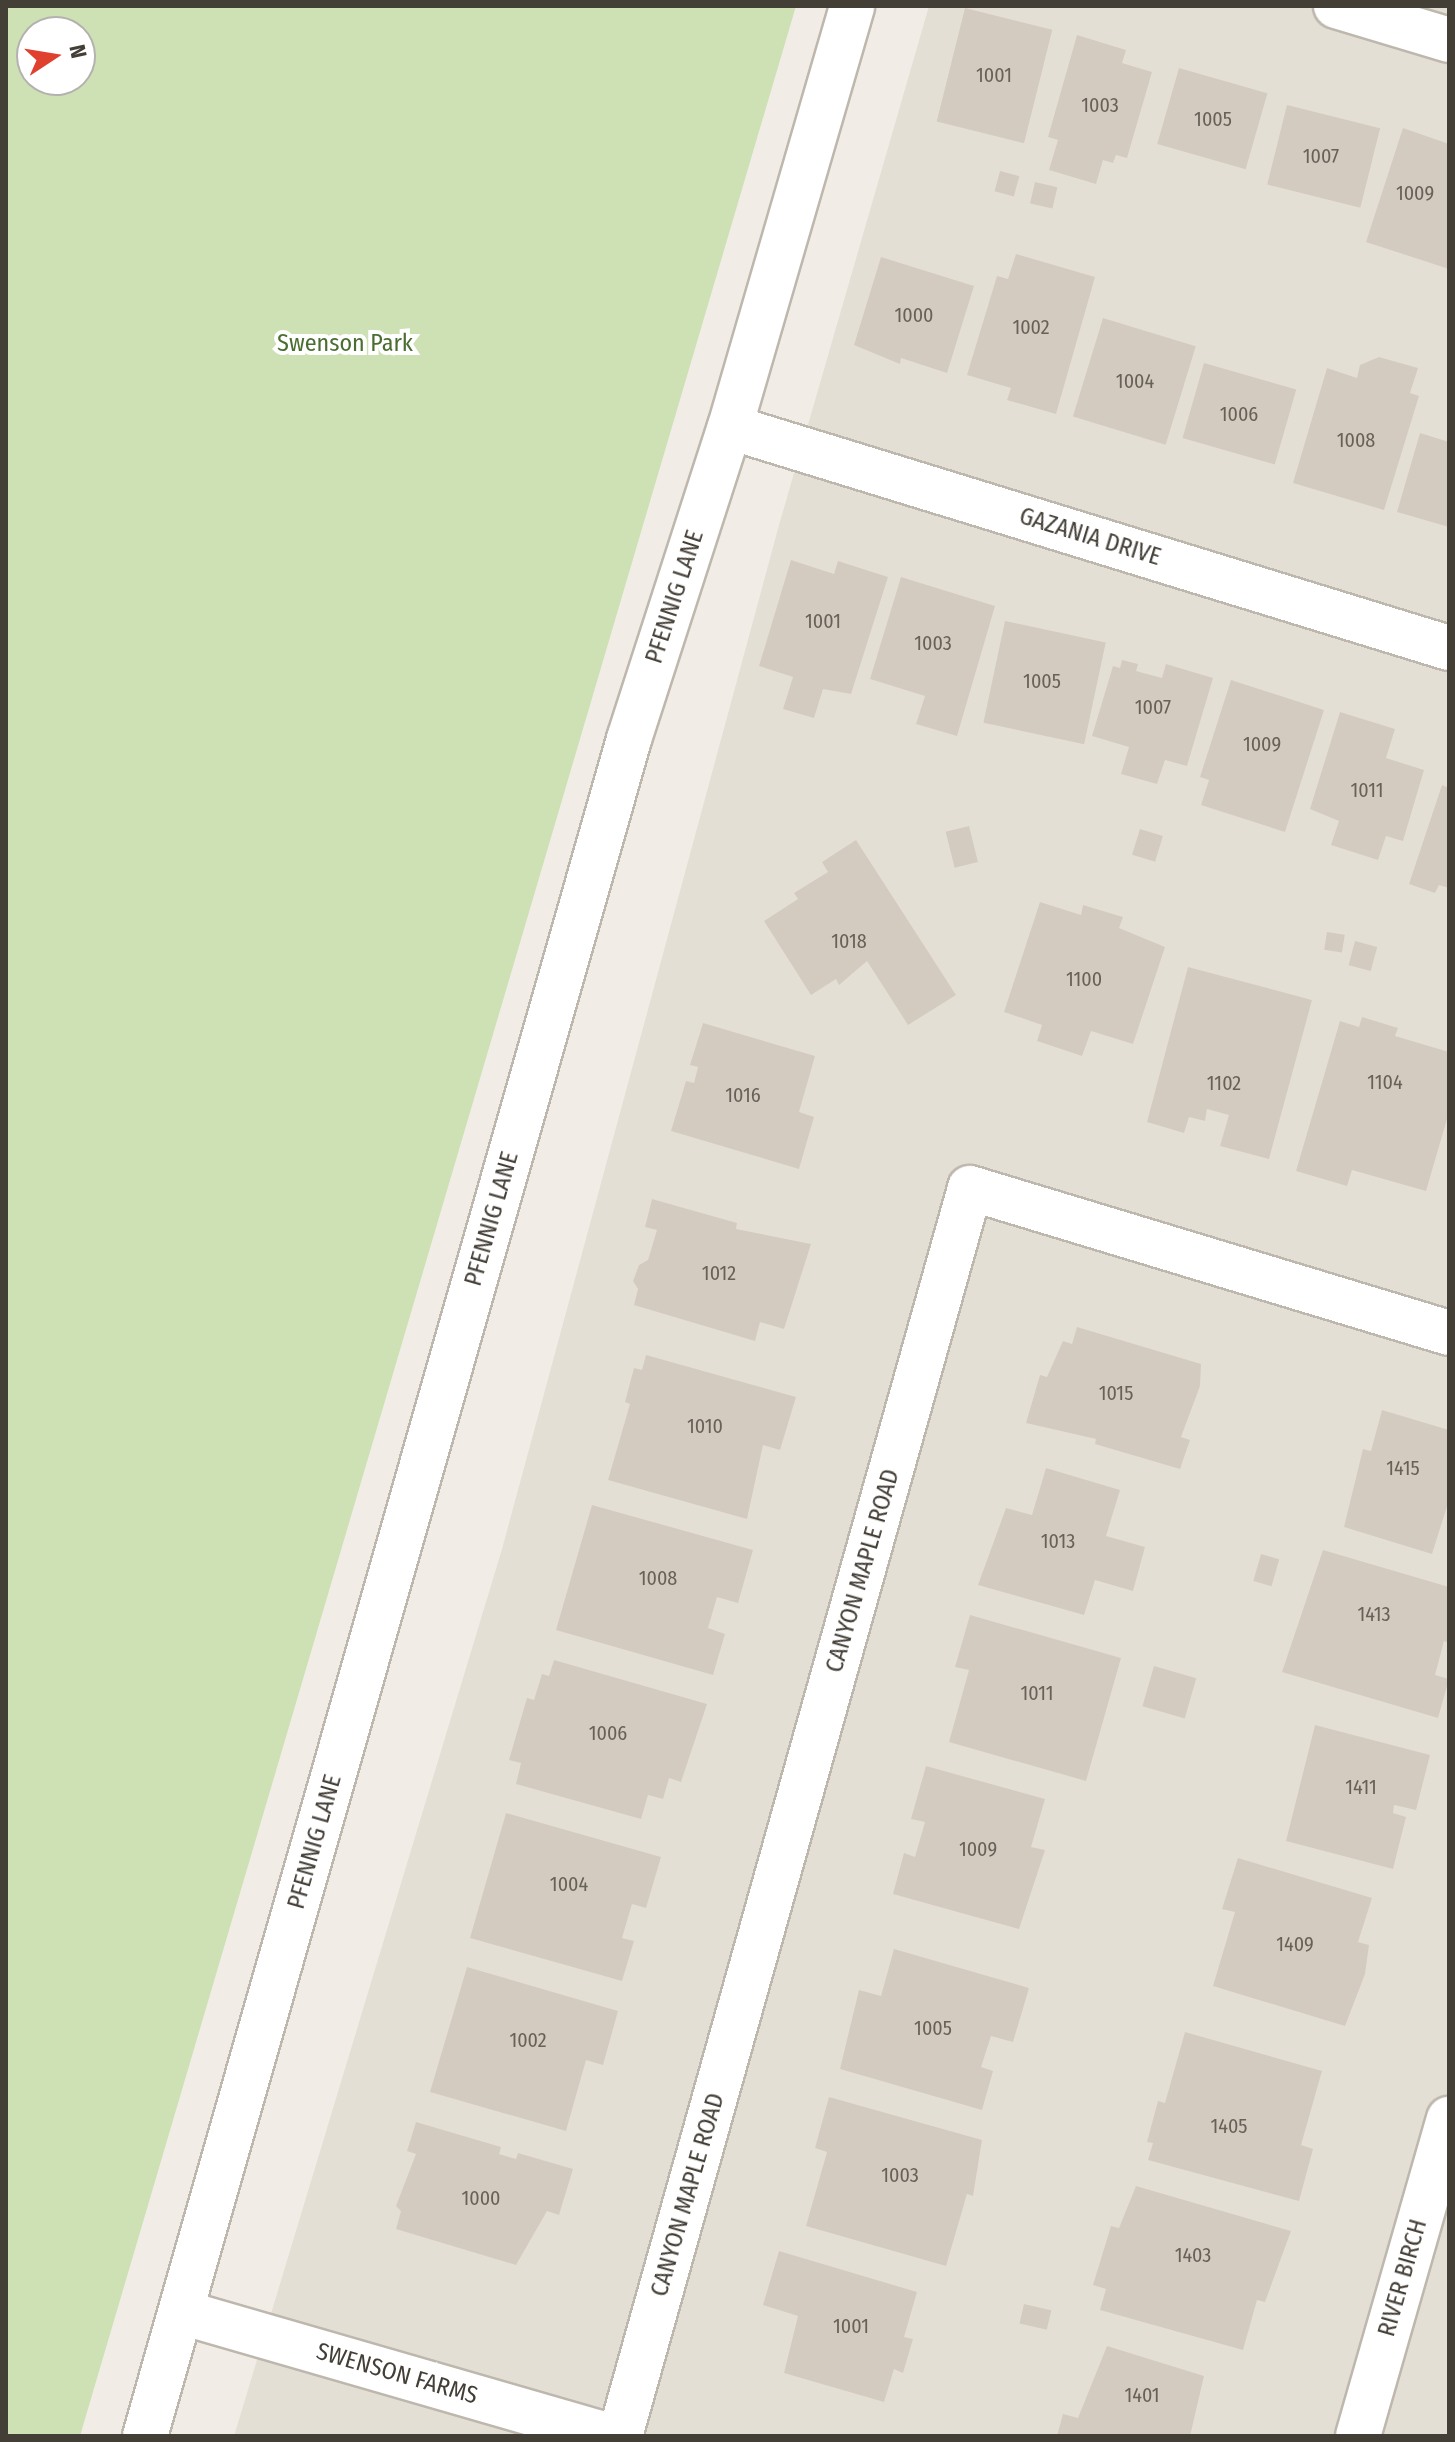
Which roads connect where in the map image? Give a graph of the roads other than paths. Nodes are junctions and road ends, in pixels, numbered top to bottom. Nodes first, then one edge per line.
1 (852, 6) edge
2 (1336, 6) edge
3 (1449, 40) edge
4 (730, 427) junction
5 (1449, 648) edge
6 (1449, 1333) edge
7 (1449, 2119) edge
8 (181, 2312) junction
9 (145, 2436) edge
10 (612, 2436) edge
11 (620, 2436) edge
12 (1358, 2436) edge

1 - 4 street, PFENNIG LANE
2 - 3 street
4 - 5 street, GAZANIA DRIVE
4 - 8 street, PFENNIG LANE
6 - 11 street, CANYON MAPLE ROAD
7 - 12 street, RIVER BIRCH
8 - 9 street, PFENNIG LANE
8 - 10 street, SWENSON FARMS

